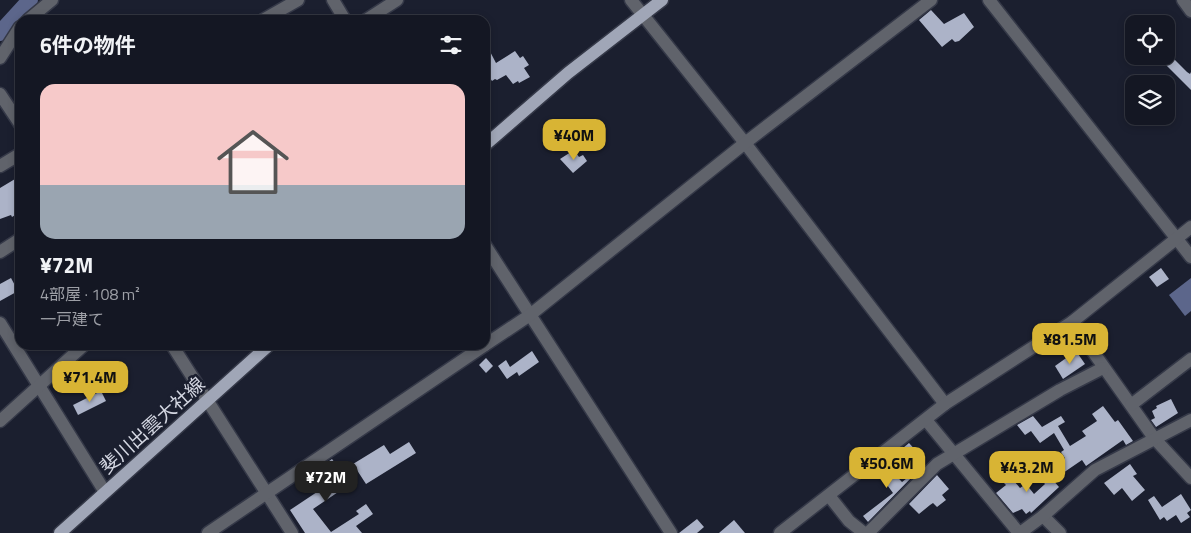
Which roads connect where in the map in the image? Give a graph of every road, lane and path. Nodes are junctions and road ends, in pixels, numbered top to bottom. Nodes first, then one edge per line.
1 (52, 0) edge
2 (298, 0) edge
3 (333, 0) edge
4 (397, 0) edge
5 (631, 0) edge
6 (662, 0) edge
7 (931, 0) edge
8 (989, 0) edge
9 (1183, 0) edge
10 (1191, 11) edge
11 (34, 15) edge
12 (272, 15) edge
13 (343, 15) edge
14 (374, 15) edge
15 (643, 15) junction
16 (15, 35) edge
17 (0, 58) edge
18 (0, 94) edge
19 (15, 116) edge
20 (490, 141) edge
21 (745, 143) junction
22 (15, 157) edge
23 (0, 166) edge
24 (1191, 226) edge
25 (1175, 239) junction
26 (15, 242) edge
27 (0, 252) edge
28 (490, 253) edge
29 (1191, 257) edge
30 (530, 315) junction
31 (1072, 322) junction
32 (0, 323) edge
33 (490, 342) edge
34 (15, 346) edge
35 (17, 350) edge
36 (78, 350) edge
37 (175, 350) edge
38 (263, 350) edge
39 (478, 350) edge
40 (1191, 359) edge
41 (1103, 368) junction
42 (40, 385) junction
43 (208, 400) junction
44 (945, 404) junction
45 (1131, 405) junction
46 (926, 420) junction
47 (1191, 420) edge
48 (0, 422) edge
49 (1154, 438) junction
50 (955, 453) junction
51 (1191, 478) edge
52 (105, 492) junction
53 (266, 493) junction
54 (830, 496) junction
55 (1044, 516) junction
56 (60, 533) edge
57 (208, 533) edge
58 (292, 533) edge
59 (671, 533) edge
60 (780, 533) edge
61 (864, 533) edge
62 (868, 533) edge
63 (1019, 533) edge
64 (1060, 533) edge

1 - 11 street
2 - 12 street
3 - 13 street
4 - 14 street
5 - 15 street
6 - 15 main road
7 - 21 street
8 - 25 street
9 - 10 street
15 - 20 main road
15 - 21 street
16 - 17 street
18 - 19 street
21 - 30 street
21 - 44 street
22 - 23 street
24 - 25 street
25 - 29 street
25 - 31 street
26 - 27 street
28 - 30 street
30 - 33 street
30 - 59 street
31 - 41 street
31 - 44 street
32 - 34 street
35 - 42 street
36 - 42 street
37 - 43 street
38 - 43 main road, 斐川出雲大社線
39 - 53 street
40 - 45 street
41 - 45 street
41 - 50 street
42 - 48 street
42 - 52 street
43 - 52 main road, 斐川出雲大社線
43 - 53 street
44 - 46 street
45 - 49 street
46 - 50 street
46 - 54 street
47 - 49 street
49 - 51 street
49 - 55 street
50 - 62 street
50 - 63 street
52 - 56 main road, 斐川出雲大社線
53 - 57 street
53 - 58 street
54 - 60 street
54 - 61 street
55 - 63 street
55 - 64 street

